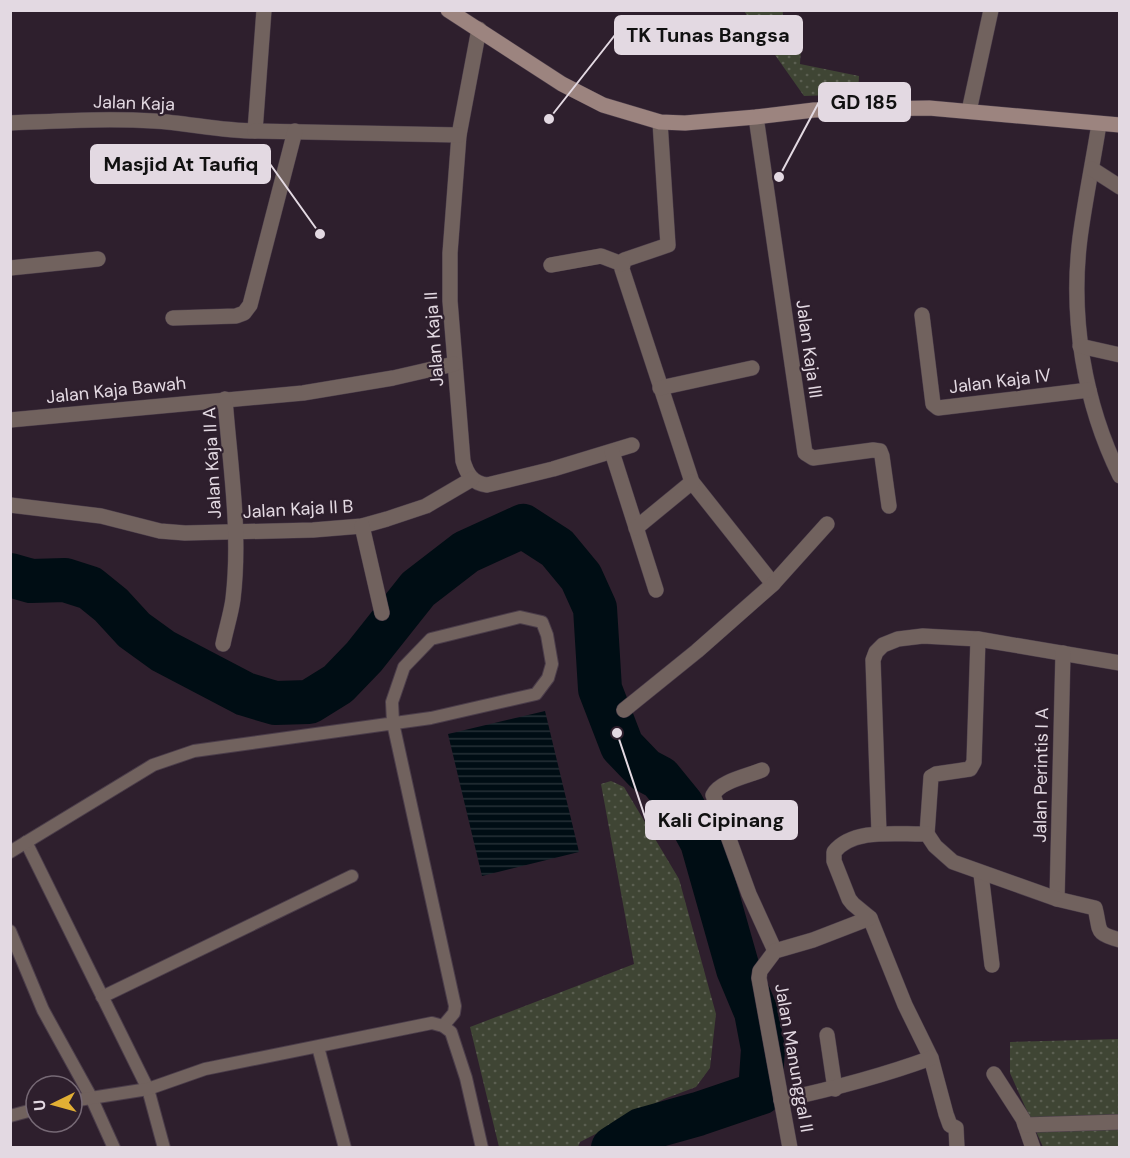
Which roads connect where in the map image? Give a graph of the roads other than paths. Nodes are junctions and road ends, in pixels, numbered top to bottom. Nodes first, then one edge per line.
1 (264, 10) edge
2 (991, 10) edge
3 (456, 12) edge
4 (479, 29) junction
5 (969, 111) junction
6 (756, 117) junction
7 (660, 122) junction
8 (10, 123) edge
9 (1099, 124) junction
10 (1119, 125) edge
11 (255, 131) junction
12 (295, 131) junction
13 (459, 135) junction
14 (1092, 169) junction
15 (1119, 187) edge
16 (98, 259) dead end
17 (622, 264) junction
18 (551, 265) dead end
19 (10, 268) edge
20 (922, 315) dead end
21 (173, 318) dead end
22 (1080, 346) junction
23 (1119, 355) edge
24 (454, 364) junction
25 (752, 368) dead end
26 (660, 388) junction
27 (1089, 390) junction
28 (225, 399) junction
29 (10, 420) edge
30 (632, 444) dead end
31 (612, 452) junction
32 (1119, 476) edge
33 (472, 479) junction
34 (692, 482) junction
35 (10, 505) edge
36 (889, 506) dead end
37 (827, 524) dead end
38 (362, 526) junction
39 (636, 528) junction
40 (236, 532) junction
41 (773, 584) junction
42 (656, 591) dead end
43 (382, 613) dead end
44 (978, 639) junction
45 (223, 644) dead end
46 (1063, 652) junction
47 (1119, 663) edge
48 (624, 710) dead end
49 (393, 723) junction
50 (762, 770) dead end
51 (879, 833) junction
52 (927, 834) junction
53 (26, 842) junction
54 (10, 852) edge
55 (981, 874) junction
56 (352, 876) dead end
57 (1057, 899) junction
58 (870, 918) junction
59 (10, 931) edge
60 (1119, 940) edge
61 (775, 951) junction
62 (992, 965) dead end
63 (102, 997) junction
64 (443, 1026) junction
65 (826, 1035) dead end
66 (318, 1047) junction
67 (931, 1058) junction
68 (994, 1074) dead end
69 (148, 1089) junction
70 (835, 1089) junction
71 (91, 1097) junction
72 (84, 1098) edge
73 (781, 1100) junction
74 (1119, 1122) edge
75 (1025, 1125) junction
76 (114, 1148) edge
77 (164, 1148) edge
78 (345, 1148) edge
79 (482, 1148) edge
80 (790, 1148) edge
81 (957, 1148) edge
82 (1033, 1148) edge

1 - 11 street
2 - 5 street
3 - 4 street
4 - 7 street
4 - 13 street, Jalan Kaja II
5 - 6 street
5 - 9 street
6 - 7 street
6 - 36 street, Jalan Kaja III
7 - 17 street
8 - 11 street, Jalan Kaja
9 - 10 street
9 - 14 street
11 - 12 street, Jalan Kaja
12 - 13 street, Jalan Kaja
12 - 21 street
13 - 24 street, Jalan Kaja II
14 - 15 street
14 - 22 street
16 - 19 street
17 - 18 street
17 - 26 street
20 - 27 street, Jalan Kaja IV
22 - 23 street
22 - 27 street
24 - 28 street, Jalan Kaja II A
24 - 33 street, Jalan Kaja II
25 - 26 street
26 - 34 street
27 - 32 street
28 - 29 street, Jalan Kaja Bawah
28 - 40 street, Jalan Kaja II A
30 - 31 street
31 - 33 street
31 - 39 street
33 - 38 street, Jalan Kaja II B
34 - 39 street
34 - 41 street
35 - 40 street, Jalan Kaja II B
37 - 41 street
38 - 40 street, Jalan Kaja II B
38 - 43 street
39 - 42 street
40 - 45 street, Jalan Kaja II A
41 - 48 street
44 - 46 street
44 - 51 street
44 - 52 street
46 - 47 street
46 - 57 street, Jalan Perintis I A
49 - 49 lane
49 - 53 lane
49 - 64 lane
50 - 61 street
51 - 52 street
51 - 58 street
52 - 55 street
53 - 54 lane
53 - 63 lane
55 - 57 street
55 - 62 street
56 - 63 lane
57 - 60 street
58 - 61 street
58 - 67 street
59 - 71 lane
61 - 73 street, Jalan Manunggal II
63 - 69 lane
64 - 66 lane
64 - 79 lane
65 - 70 street
66 - 69 lane
66 - 78 lane
67 - 70 street
67 - 81 street
68 - 75 street
69 - 71 lane
69 - 77 lane
70 - 73 street
71 - 72 lane
71 - 76 lane
73 - 80 street, Jalan Manunggal II
74 - 75 street
75 - 82 street

